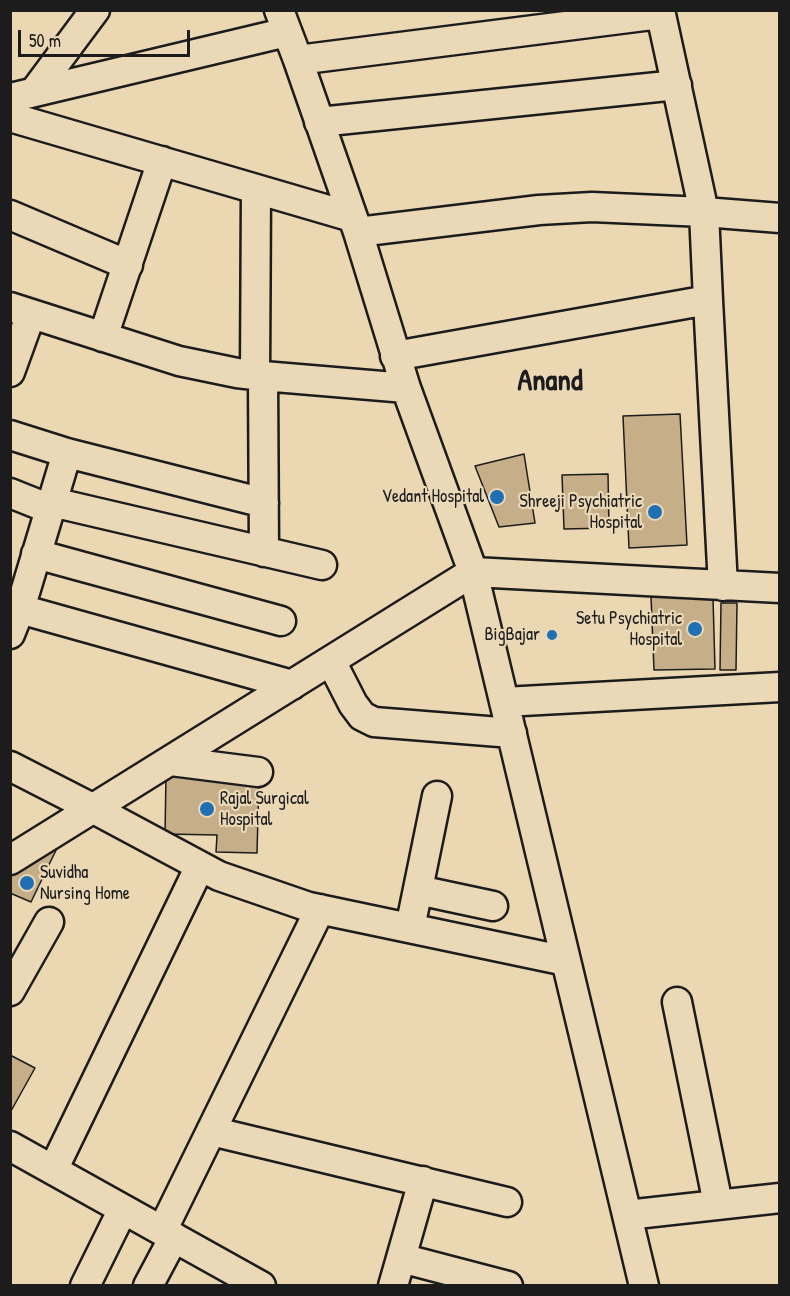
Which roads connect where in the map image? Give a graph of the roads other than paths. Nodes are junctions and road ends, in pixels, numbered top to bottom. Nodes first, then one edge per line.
1 (95, 10) edge
2 (660, 12) edge
3 (283, 21) edge
4 (298, 60) junction
5 (676, 85) junction
6 (16, 103) edge
7 (319, 122) junction
8 (162, 161) junction
9 (256, 189) junction
10 (704, 212) junction
11 (10, 215) edge
12 (780, 218) edge
13 (355, 225) junction
14 (128, 265) junction
15 (708, 300) junction
16 (21, 311) edge
17 (104, 337) junction
18 (395, 356) junction
19 (10, 372) edge
20 (259, 376) junction
21 (406, 388) junction
22 (10, 435) edge
23 (67, 453) junction
24 (10, 493) edge
25 (264, 503) junction
26 (51, 506) junction
27 (264, 552) junction
28 (322, 565) dead end
29 (25, 569) edge
30 (473, 572) junction
31 (723, 586) junction
32 (780, 588) edge
33 (15, 621) edge
34 (281, 621) dead end
35 (331, 661) junction
36 (292, 685) junction
37 (780, 687) edge
38 (504, 702) junction
39 (512, 733) junction
40 (171, 760) junction
41 (10, 766) edge
42 (258, 772) dead end
43 (437, 796) dead end
44 (94, 809) junction
45 (10, 860) edge
46 (200, 866) junction
47 (418, 890) junction
48 (493, 906) dead end
49 (320, 909) junction
50 (49, 922) dead end
51 (410, 928) junction
52 (566, 961) junction
53 (10, 992) edge
54 (677, 1002) dead end
55 (211, 1131) junction
56 (13, 1154) edge
57 (53, 1170) junction
58 (423, 1181) junction
59 (780, 1198) edge
60 (507, 1202) dead end
61 (718, 1204) junction
62 (123, 1209) junction
63 (627, 1215) junction
64 (168, 1234) junction
65 (401, 1258) junction
66 (248, 1282) edge
67 (85, 1286) edge
68 (148, 1286) edge
69 (393, 1286) edge
70 (508, 1286) edge
71 (644, 1286) edge

1 - 6 street
2 - 4 street
2 - 5 street
3 - 4 street
3 - 6 street
4 - 7 street
5 - 7 street
5 - 10 street
6 - 8 street
7 - 13 street
8 - 9 street
8 - 14 street
9 - 13 street
9 - 20 street
10 - 12 street
10 - 13 street
10 - 15 street
11 - 14 street
13 - 18 street
14 - 17 street
15 - 18 street
15 - 31 street
16 - 17 street
16 - 19 street
17 - 20 street
18 - 21 street
20 - 21 street
20 - 25 street
21 - 30 street
22 - 23 street
23 - 25 street
23 - 26 street
24 - 26 street
25 - 27 street
26 - 27 street
26 - 29 street
27 - 28 street
29 - 33 street
29 - 34 street
30 - 31 street
30 - 35 street
30 - 38 street
31 - 32 street
33 - 36 street
35 - 36 street
35 - 39 street
36 - 40 street
37 - 38 street
38 - 39 street
39 - 52 street
40 - 42 street
40 - 44 street
41 - 44 street
43 - 47 street
44 - 45 street
44 - 46 street
46 - 49 street
46 - 57 street
47 - 48 street
47 - 51 street
49 - 51 street
49 - 55 street
50 - 53 street
51 - 52 street
52 - 63 street
54 - 61 street
55 - 58 street
55 - 64 street
56 - 57 street
57 - 62 street
58 - 60 street
58 - 65 street
59 - 61 street
61 - 63 street
62 - 64 street
62 - 67 street
63 - 71 street
64 - 66 street
64 - 68 street
65 - 69 street
65 - 70 street

